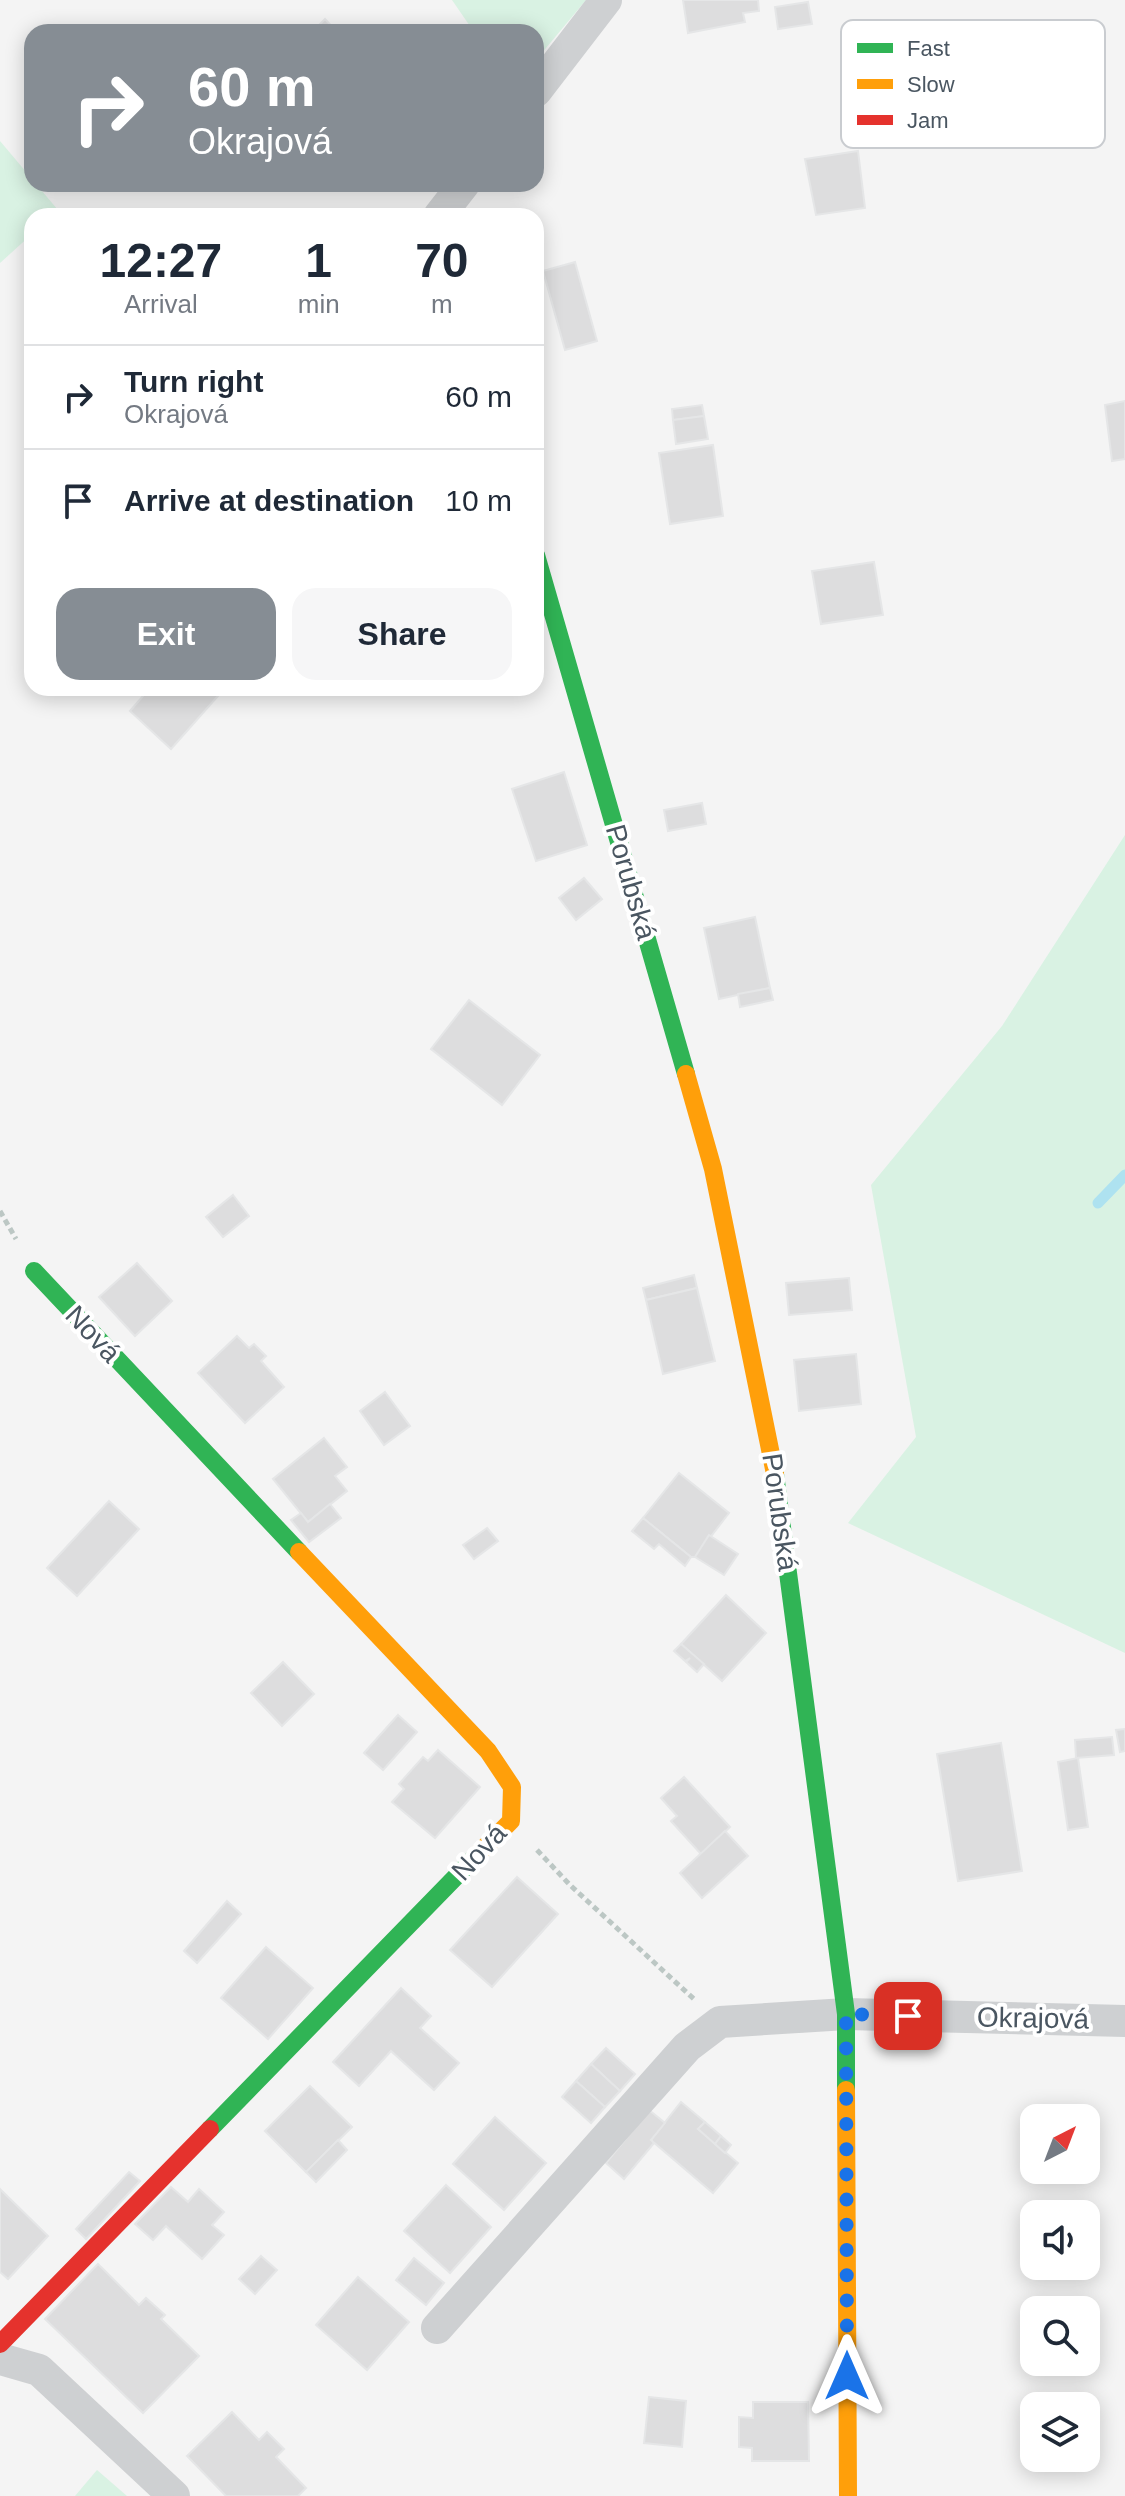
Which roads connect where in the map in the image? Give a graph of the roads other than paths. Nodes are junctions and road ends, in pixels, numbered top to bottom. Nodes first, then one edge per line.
1 (606, 0) edge
2 (544, 81) edge
3 (458, 192) edge
4 (445, 208) edge
5 (544, 583) edge
6 (34, 1271) dead end
7 (846, 2014) junction
8 (1125, 2021) edge
9 (437, 2328) dead end
10 (0, 2344) edge
11 (0, 2359) edge
12 (174, 2496) edge
13 (848, 2496) edge

1 - 2 street
3 - 4 street
5 - 7 street, Porubská
6 - 10 street, Nová
7 - 8 street, Okrajová
7 - 9 street
7 - 13 street, Porubská
11 - 12 street

